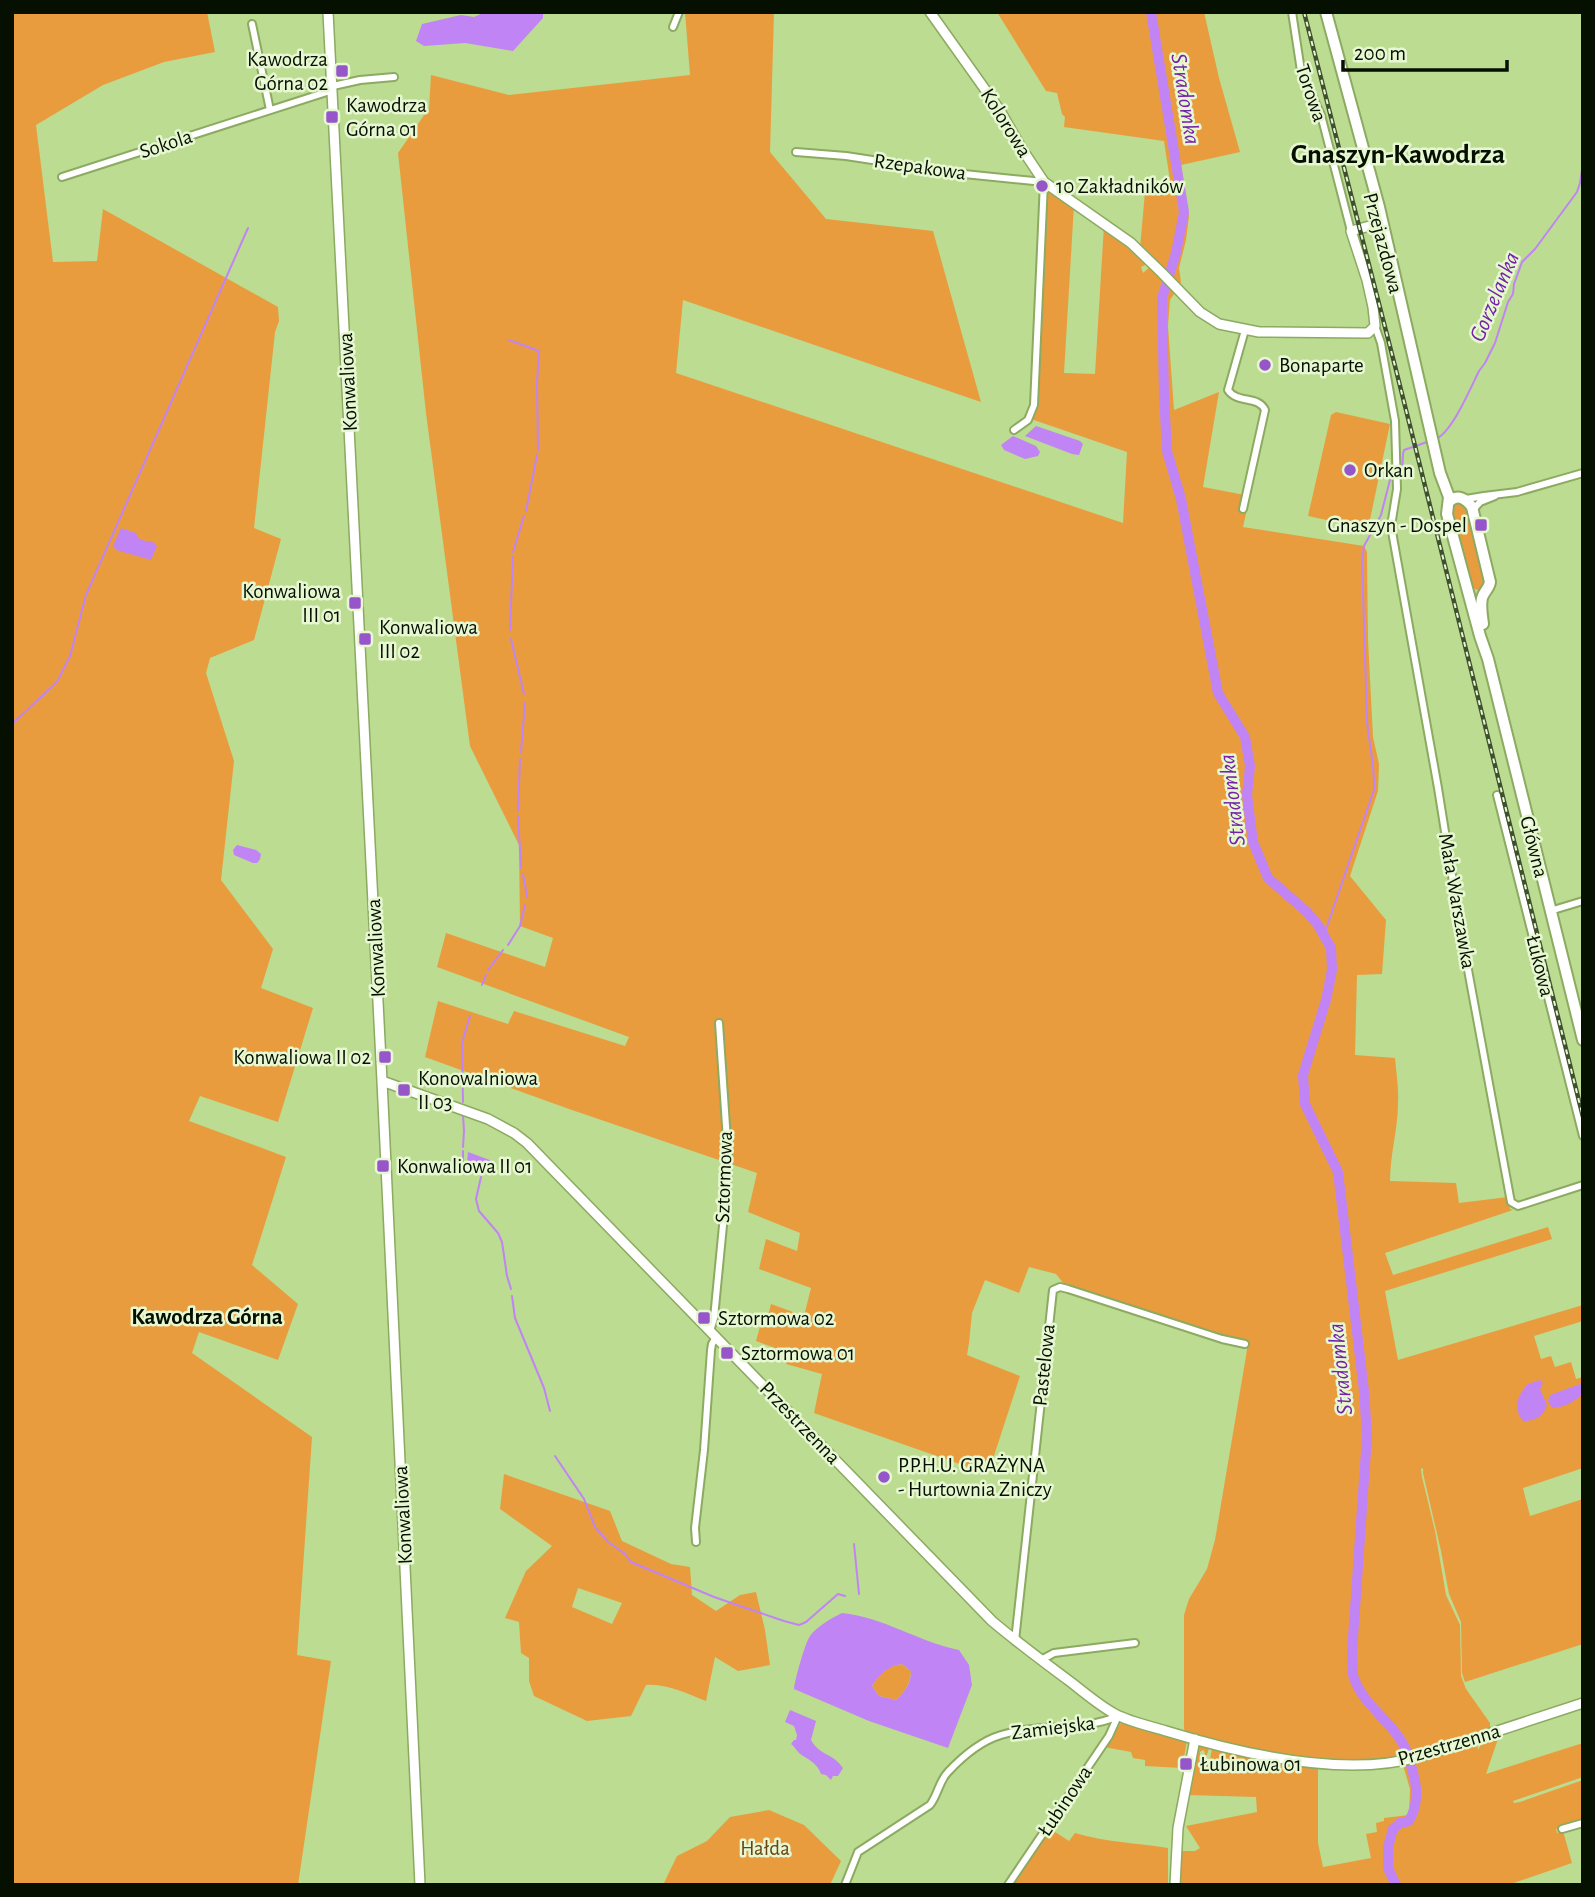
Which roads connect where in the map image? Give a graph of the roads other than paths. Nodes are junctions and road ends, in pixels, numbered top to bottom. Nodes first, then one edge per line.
1 (328, 12) edge
2 (679, 12) edge
3 (930, 12) edge
4 (1292, 12) edge
5 (1326, 12) edge
6 (252, 23) dead end
7 (673, 27) dead end
8 (394, 77) dead end
9 (333, 88) junction
10 (270, 110) junction
11 (1354, 121) junction
12 (796, 152) dead end
13 (62, 177) dead end
14 (1044, 182) junction
15 (1377, 224) junction
16 (1351, 231) junction
17 (1405, 323) junction
18 (1372, 329) junction
19 (1245, 330) junction
20 (1014, 430) dead end
21 (1583, 473) edge
22 (1497, 495) junction
23 (1458, 500) junction
24 (1243, 509) dead end
25 (1473, 511) junction
26 (1468, 588) junction
27 (1483, 594) junction
28 (1488, 659) junction
29 (1497, 795) dead end
30 (1583, 901) edge
31 (1550, 911) junction
32 (719, 1023) dead end
33 (1582, 1037) edge
34 (1583, 1048) edge
35 (382, 1081) junction
36 (1583, 1136) edge
37 (1583, 1185) edge
38 (713, 1334) junction
39 (1245, 1344) dead end
40 (696, 1542) dead end
41 (1015, 1641) junction
42 (1135, 1643) dead end
43 (1041, 1660) junction
44 (1583, 1703) edge
45 (1118, 1716) junction
46 (1195, 1740) junction
47 (1583, 1823) edge
48 (1562, 1829) dead end
49 (420, 1885) edge
50 (845, 1885) edge
51 (1008, 1885) edge
52 (1175, 1885) edge

1 - 9 street, Konwaliowa
2 - 7 street
3 - 14 street, Kolorowa
4 - 16 street, Torowa
5 - 11 main road, Przejazdowa
6 - 10 street
8 - 9 street, Sokola
9 - 10 street, Sokola
9 - 35 street, Konwaliowa
10 - 13 street, Sokola
11 - 15 main road, Przejazdowa
11 - 17 main road, Przejazdowa
12 - 14 street, Rzepakowa
14 - 19 street, Kolorowa
14 - 20 street
15 - 16 street
15 - 17 main road, Przejazdowa
16 - 18 street, Torowa
17 - 23 main road, Przejazdowa
18 - 19 street, Kolorowa
18 - 37 street, Mała Warszawka
19 - 24 street
21 - 22 street
22 - 23 street
22 - 25 street
23 - 25 main road, Przejazdowa
23 - 26 main road, Główna
25 - 27 main road, Główna
26 - 27 main road
26 - 28 main road, Główna
27 - 28 main road, Główna
28 - 31 main road, Główna
29 - 36 street, Łukowa
30 - 31 street
31 - 33 main road, Główna
32 - 38 street, Sztormowa
33 - 34 main road, Główna
35 - 38 street, Przestrzenna
35 - 49 street, Konwaliowa
38 - 40 street, Sztormowa
38 - 41 street, Przestrzenna
39 - 41 street, Pastelowa
41 - 43 street, Przestrzenna
42 - 43 street
43 - 45 street, Przestrzenna
44 - 46 street, Przestrzenna
45 - 46 street, Przestrzenna
45 - 50 street, Zamiejska
45 - 51 street, Łubinowa
46 - 52 street
47 - 48 street

